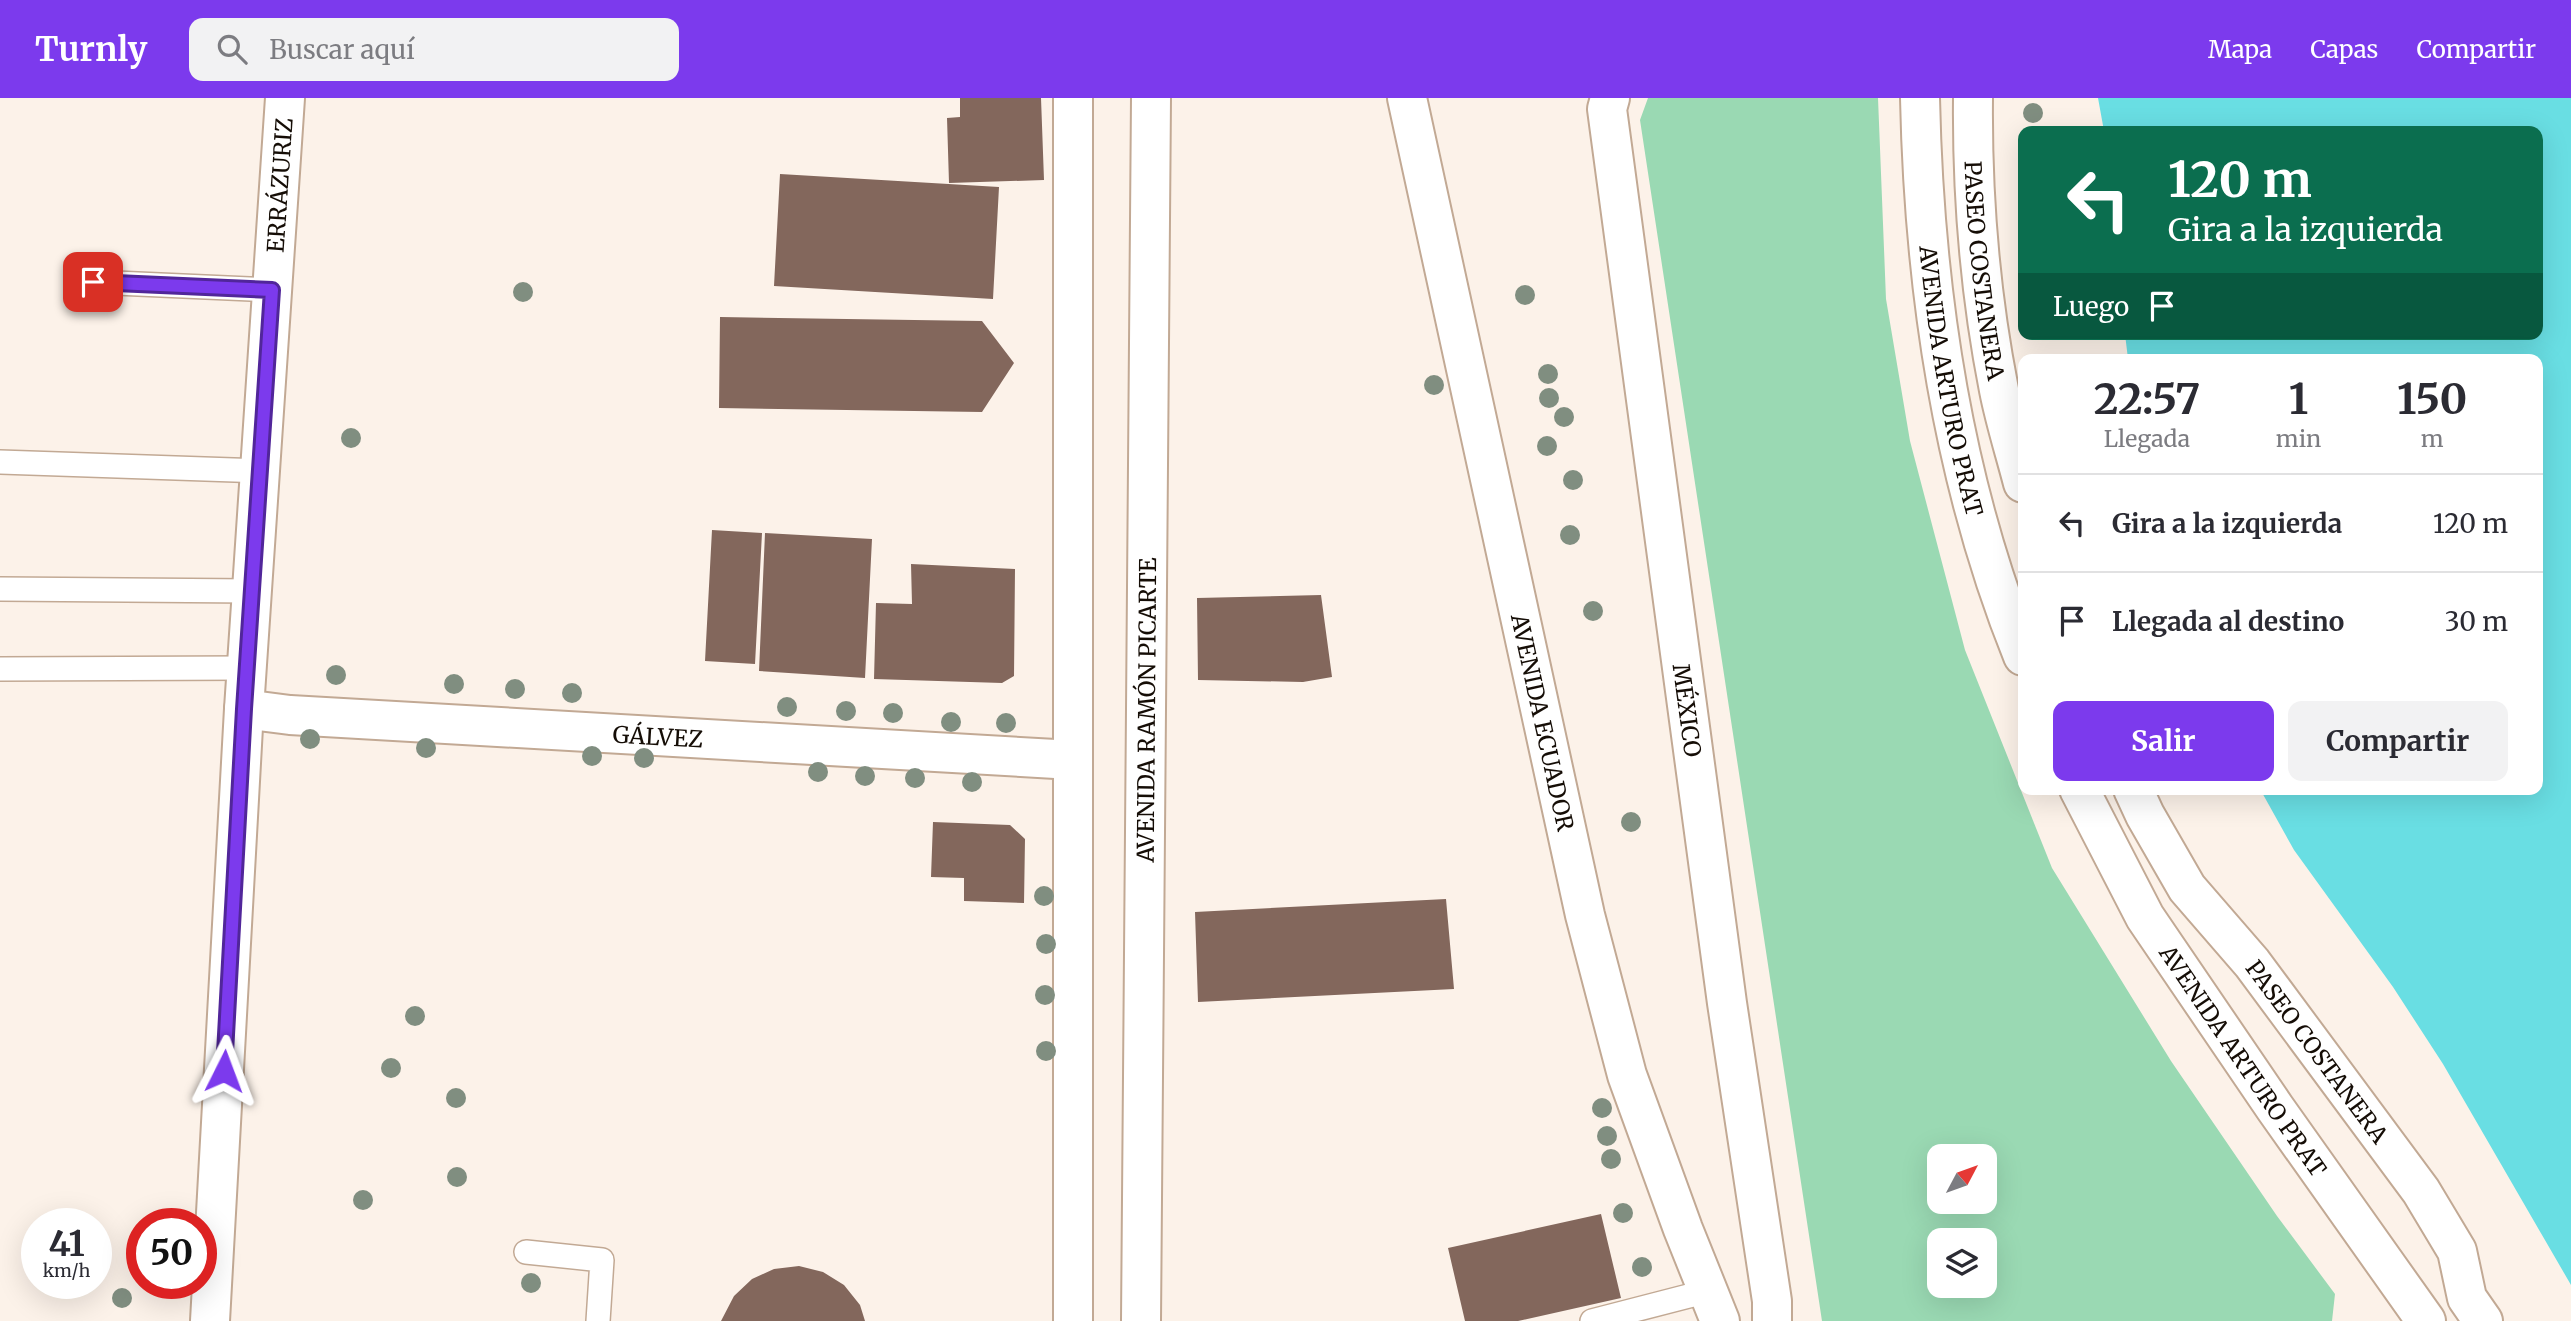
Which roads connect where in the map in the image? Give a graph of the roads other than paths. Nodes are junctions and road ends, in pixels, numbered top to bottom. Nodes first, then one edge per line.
1 (285, 98) edge
2 (1073, 98) edge
3 (1151, 98) edge
4 (1610, 98) edge
5 (1920, 98) edge
6 (1973, 98) edge
7 (1404, 102) edge
8 (93, 282) dead end
9 (272, 290) junction
10 (0, 462) edge
11 (2018, 464) edge
12 (260, 471) junction
13 (0, 589) edge
14 (252, 591) junction
15 (2018, 643) edge
16 (247, 668) junction
17 (0, 669) edge
18 (244, 709) junction
19 (1073, 760) junction
20 (2082, 795) edge
21 (2136, 795) edge
22 (526, 1252) dead end
23 (1714, 1306) edge
24 (2411, 1314) edge
25 (210, 1321) edge
26 (598, 1321) edge
27 (1073, 1321) edge
28 (1141, 1321) edge
29 (1592, 1321) edge
30 (1772, 1321) edge
31 (2483, 1321) edge

1 - 9 main road, ERRÁZURIZ
2 - 19 main road
3 - 28 main road, AVENIDA RAMÓN PICARTE
4 - 30 main road, MÉXICO
5 - 15 main road, AVENIDA ARTURO PRAT
6 - 11 main road, PASEO COSTANERA
7 - 23 main road, AVENIDA ECUADOR
8 - 9 lane
9 - 12 main road, ERRÁZURIZ
10 - 12 lane
12 - 14 main road, ERRÁZURIZ
13 - 14 lane
14 - 16 main road, ERRÁZURIZ
16 - 17 lane
16 - 18 main road, ERRÁZURIZ
18 - 19 main road, GÁLVEZ
18 - 25 main road, ERRÁZURIZ
19 - 27 main road
20 - 24 main road, AVENIDA ARTURO PRAT
21 - 31 main road, PASEO COSTANERA
22 - 26 lane
23 - 29 lane

